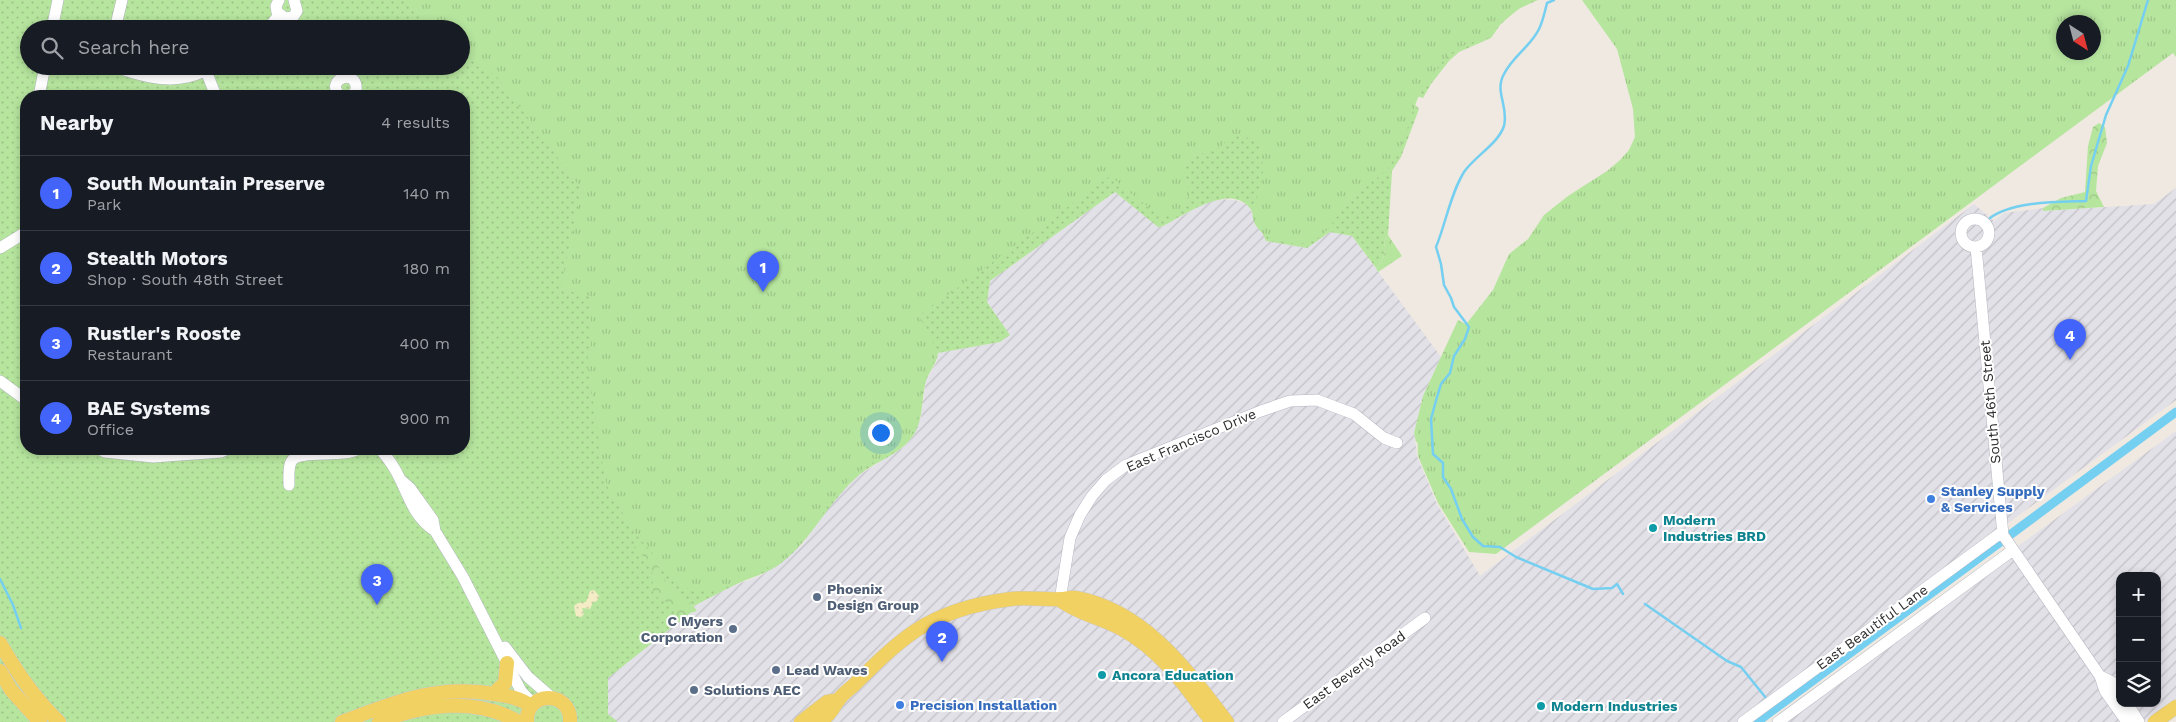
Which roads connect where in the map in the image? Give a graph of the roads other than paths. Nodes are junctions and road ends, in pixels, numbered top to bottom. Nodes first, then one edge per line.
1 (58, 0) edge
2 (122, 0) edge
3 (279, 0) edge
4 (294, 0) edge
5 (279, 15) junction
6 (54, 20) edge
7 (117, 20) edge
8 (275, 20) edge
9 (42, 75) edge
10 (146, 75) edge
11 (194, 75) edge
12 (208, 75) edge
13 (40, 90) edge
14 (214, 90) edge
15 (337, 90) edge
16 (356, 90) edge
17 (20, 236) edge
18 (1976, 247) dead end
19 (0, 248) edge
20 (0, 382) edge
21 (20, 396) edge
22 (1397, 443) dead end
23 (150, 455) edge
24 (177, 455) edge
25 (303, 455) edge
26 (384, 455) edge
27 (289, 485) dead end
28 (2006, 540) junction
29 (1060, 600) junction
30 (1425, 618) dead end
31 (490, 628) junction
32 (0, 643) edge
33 (507, 663) junction
34 (0, 671) edge
35 (2100, 676) junction
36 (2116, 688) edge
37 (493, 694) junction
38 (551, 697) junction
39 (839, 700) junction
40 (532, 705) junction
41 (2130, 707) edge
42 (2176, 707) edge
43 (569, 716) edge
44 (40, 722) edge
45 (59, 722) edge
46 (342, 722) edge
47 (380, 722) edge
48 (519, 722) edge
49 (527, 722) edge
50 (582, 722) edge
51 (800, 722) edge
52 (820, 722) edge
53 (1212, 722) edge
54 (1227, 722) edge
55 (1283, 722) edge
56 (1743, 722) edge
57 (1778, 722) edge
58 (2127, 722) edge
59 (2139, 722) edge
60 (2155, 722) edge

1 - 6 street
2 - 7 street
3 - 5 street
4 - 5 street
5 - 8 street
9 - 13 street
10 - 11 street
12 - 14 street
15 - 16 street
17 - 19 street
18 - 28 street, South 46th Street
20 - 21 street
22 - 29 street, East Francisco Drive
23 - 24 street
25 - 27 street
26 - 31 street
28 - 35 street, South 46th Street
28 - 56 street, East Beautiful Lane
28 - 57 street, East Beautiful Lane
29 - 39 main road
29 - 53 main road
29 - 54 main road
30 - 55 street, East Beverly Road
31 - 33 street
31 - 38 street
32 - 45 main road
33 - 37 main road
33 - 40 street
34 - 44 main road
35 - 36 street, South 46th Street
35 - 58 street, South 46th Street
37 - 40 main road
37 - 46 main road
38 - 40 main road
38 - 43 main road
39 - 51 main road
39 - 52 main road
40 - 49 main road
41 - 59 street
42 - 60 main road
43 - 50 main road
47 - 48 main road

